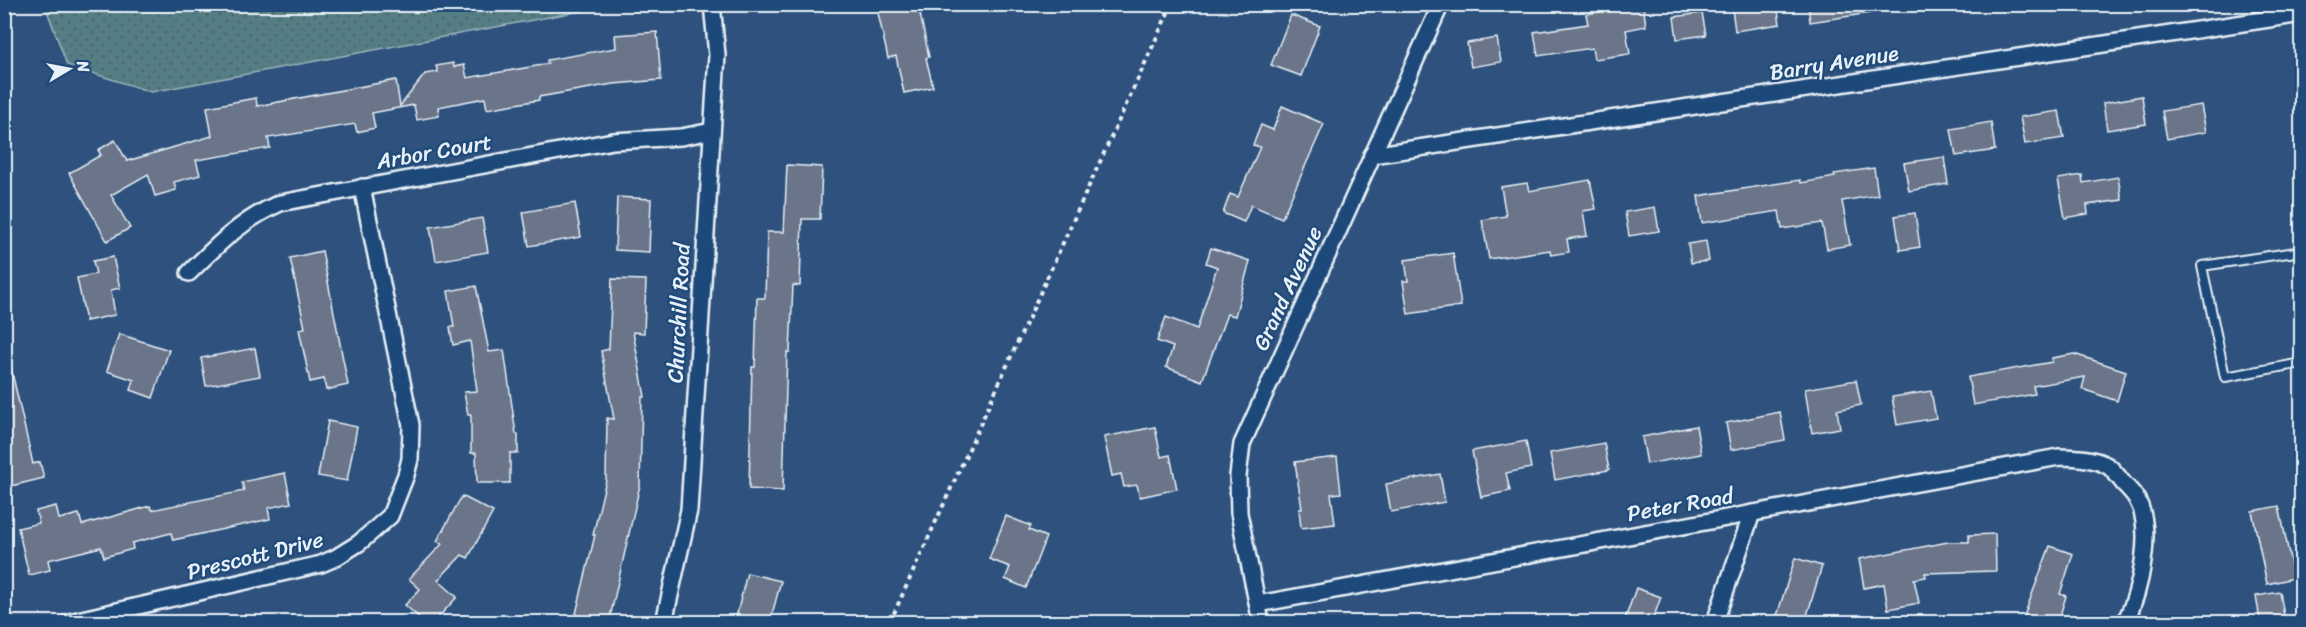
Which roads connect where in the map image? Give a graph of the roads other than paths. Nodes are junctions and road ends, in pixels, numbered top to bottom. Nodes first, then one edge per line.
1 (712, 4) edge
2 (1441, 4) edge
3 (2301, 15) edge
4 (712, 131) junction
5 (1372, 155) junction
6 (362, 187) junction
7 (2301, 251) edge
8 (189, 273) dead end
9 (2301, 363) edge
10 (1752, 513) junction
11 (1258, 604) junction
12 (69, 622) edge
13 (664, 622) edge
14 (1261, 622) edge
15 (1715, 622) edge
16 (2125, 622) edge

1 - 4 street, Churchill Road
2 - 5 street, Grand Avenue
3 - 5 street, Barry Avenue
4 - 6 street, Arbor Court
4 - 13 street, Churchill Road
5 - 11 street, Grand Avenue
6 - 8 street, Arbor Court
6 - 12 street, Prescott Drive
7 - 9 lane
10 - 11 street, Peter Road
10 - 15 street
10 - 16 street, Peter Road
11 - 14 street, Grand Avenue

